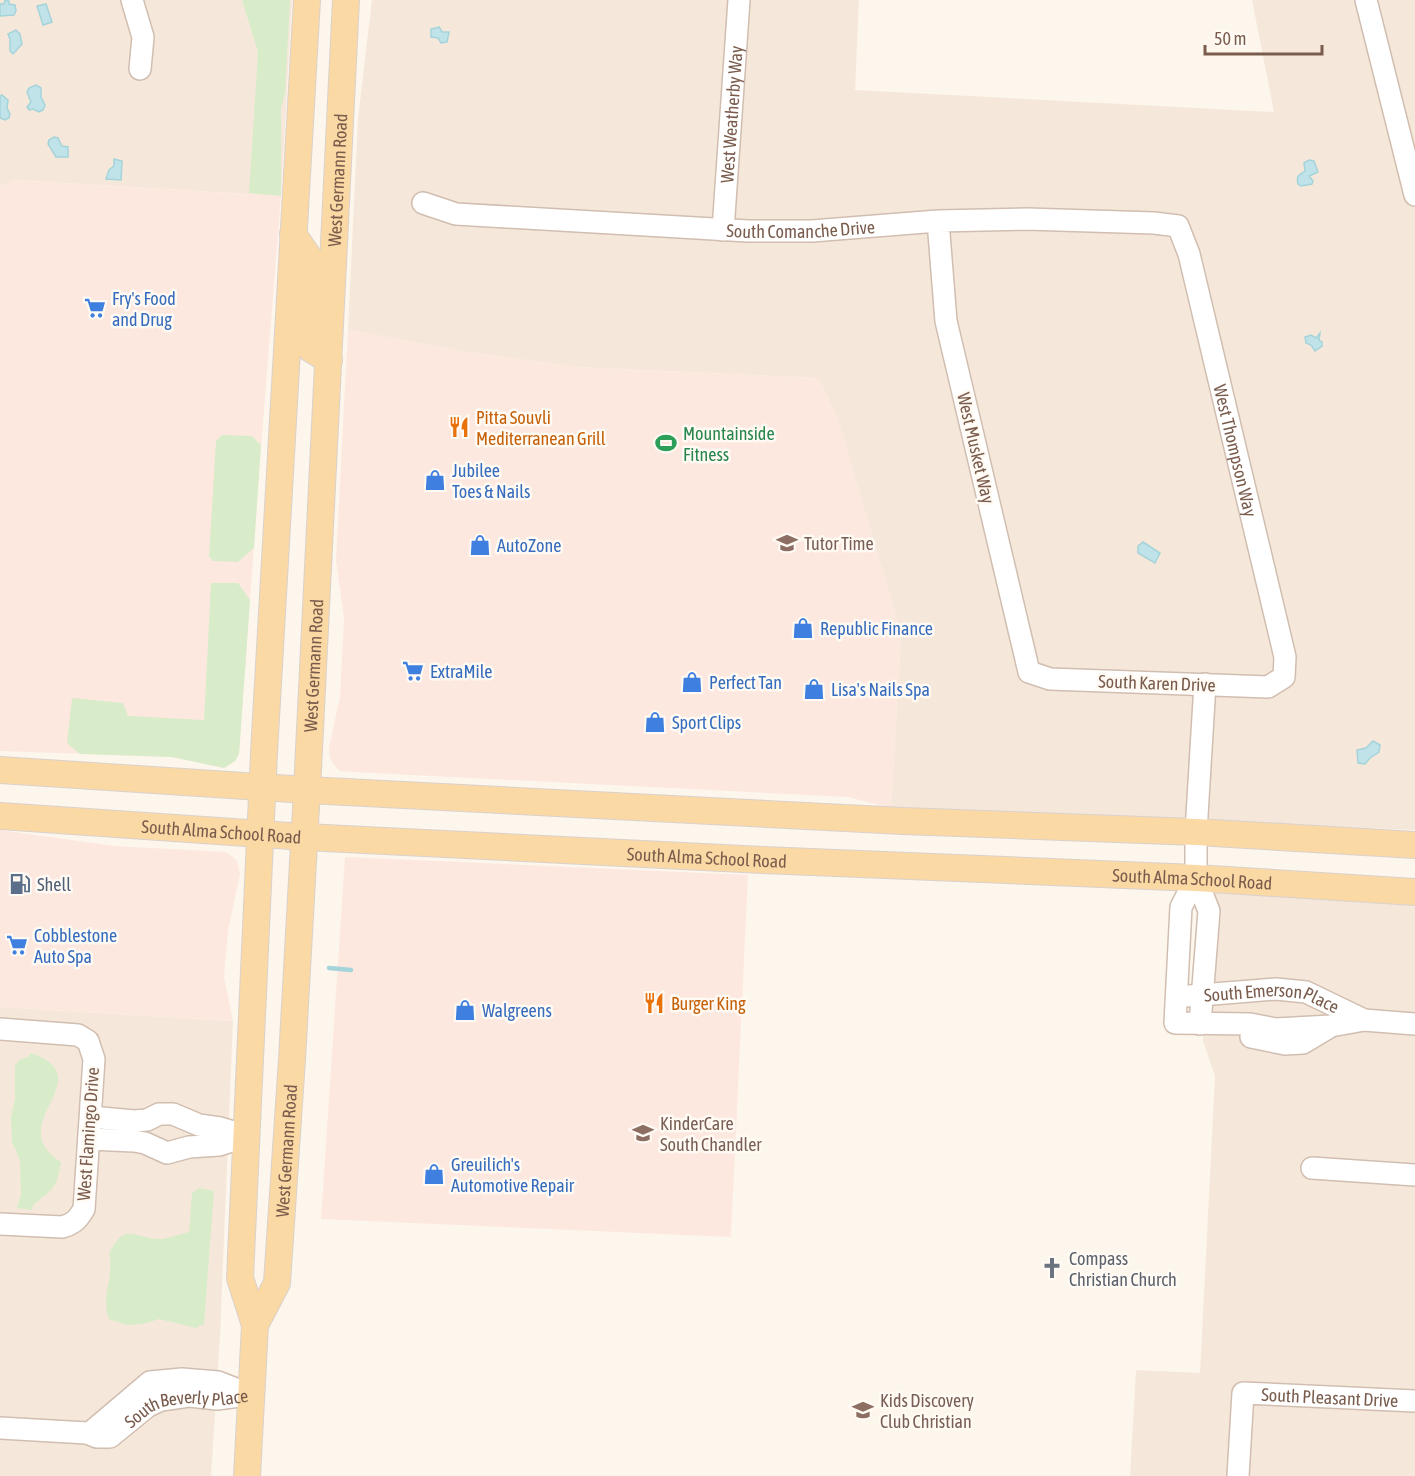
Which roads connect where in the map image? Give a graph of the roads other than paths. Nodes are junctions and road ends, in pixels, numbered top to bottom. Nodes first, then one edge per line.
1 (132, 0) edge
2 (308, 0) edge
3 (346, 0) edge
4 (739, 0) edge
5 (1366, 0) edge
6 (140, 69) dead end
7 (1415, 192) edge
8 (423, 203) dead end
9 (938, 221) junction
10 (1178, 226) joint
11 (723, 230) junction
12 (293, 234) junction
13 (329, 360) junction
14 (1029, 672) joint
15 (1284, 677) joint
16 (1205, 684) junction
17 (0, 770) edge
18 (263, 787) junction
19 (307, 790) junction
20 (0, 816) edge
21 (1196, 832) junction
22 (261, 833) junction
23 (305, 837) junction
24 (1415, 845) edge
25 (1196, 878) junction
26 (1415, 892) edge
27 (1176, 996) junction
28 (1201, 996) junction
29 (1364, 1020) junction
30 (1200, 1024) junction
31 (1415, 1024) edge
32 (0, 1029) edge
33 (91, 1117) junction
34 (147, 1120) junction
35 (247, 1136) junction
36 (89, 1139) junction
37 (145, 1143) junction
38 (1312, 1168) dead end
39 (1415, 1175) edge
40 (0, 1224) edge
41 (255, 1325) junction
42 (251, 1395) junction
43 (1415, 1401) edge
44 (0, 1428) edge
45 (247, 1476) edge
46 (1238, 1476) edge

1 - 6 street
2 - 12 main road, West Germann Road
3 - 13 main road, West Germann Road
4 - 11 street, West Weatherby Way
5 - 7 street
8 - 11 street, South Comanche Drive
9 - 10 street, South Comanche Drive
9 - 11 street, South Comanche Drive
9 - 14 street, West Musket Way
10 - 15 street, West Thompson Way
12 - 13 main road
12 - 18 main road, West Germann Road
13 - 19 main road, West Germann Road
14 - 16 street, South Karen Drive
15 - 16 street, South Karen Drive
16 - 21 street
17 - 18 main road
18 - 19 main road
18 - 22 main road, West Germann Road
19 - 21 main road
19 - 23 main road, West Germann Road
20 - 22 main road, South Alma School Road
21 - 24 main road
21 - 25 street
22 - 23 main road, South Alma School Road
22 - 35 main road, West Germann Road
23 - 25 main road, South Alma School Road
23 - 41 main road, West Germann Road
25 - 26 main road, South Alma School Road
25 - 27 street
25 - 28 street
27 - 28 street, South Emerson Place
27 - 30 street, South Emerson Place
28 - 29 street, South Emerson Place
28 - 30 street
29 - 30 street, South Emerson Place
29 - 31 street, South Emerson Place
32 - 33 street, West Flamingo Drive
33 - 34 street
33 - 36 street, West Flamingo Drive
34 - 35 street
34 - 37 street
35 - 37 street
35 - 41 main road, West Germann Road
36 - 37 street
36 - 40 street, West Flamingo Drive
38 - 39 street
41 - 42 main road, West Germann Road
42 - 44 street, South Beverly Place
42 - 45 main road, West Germann Road
43 - 46 street, South Pleasant Drive

